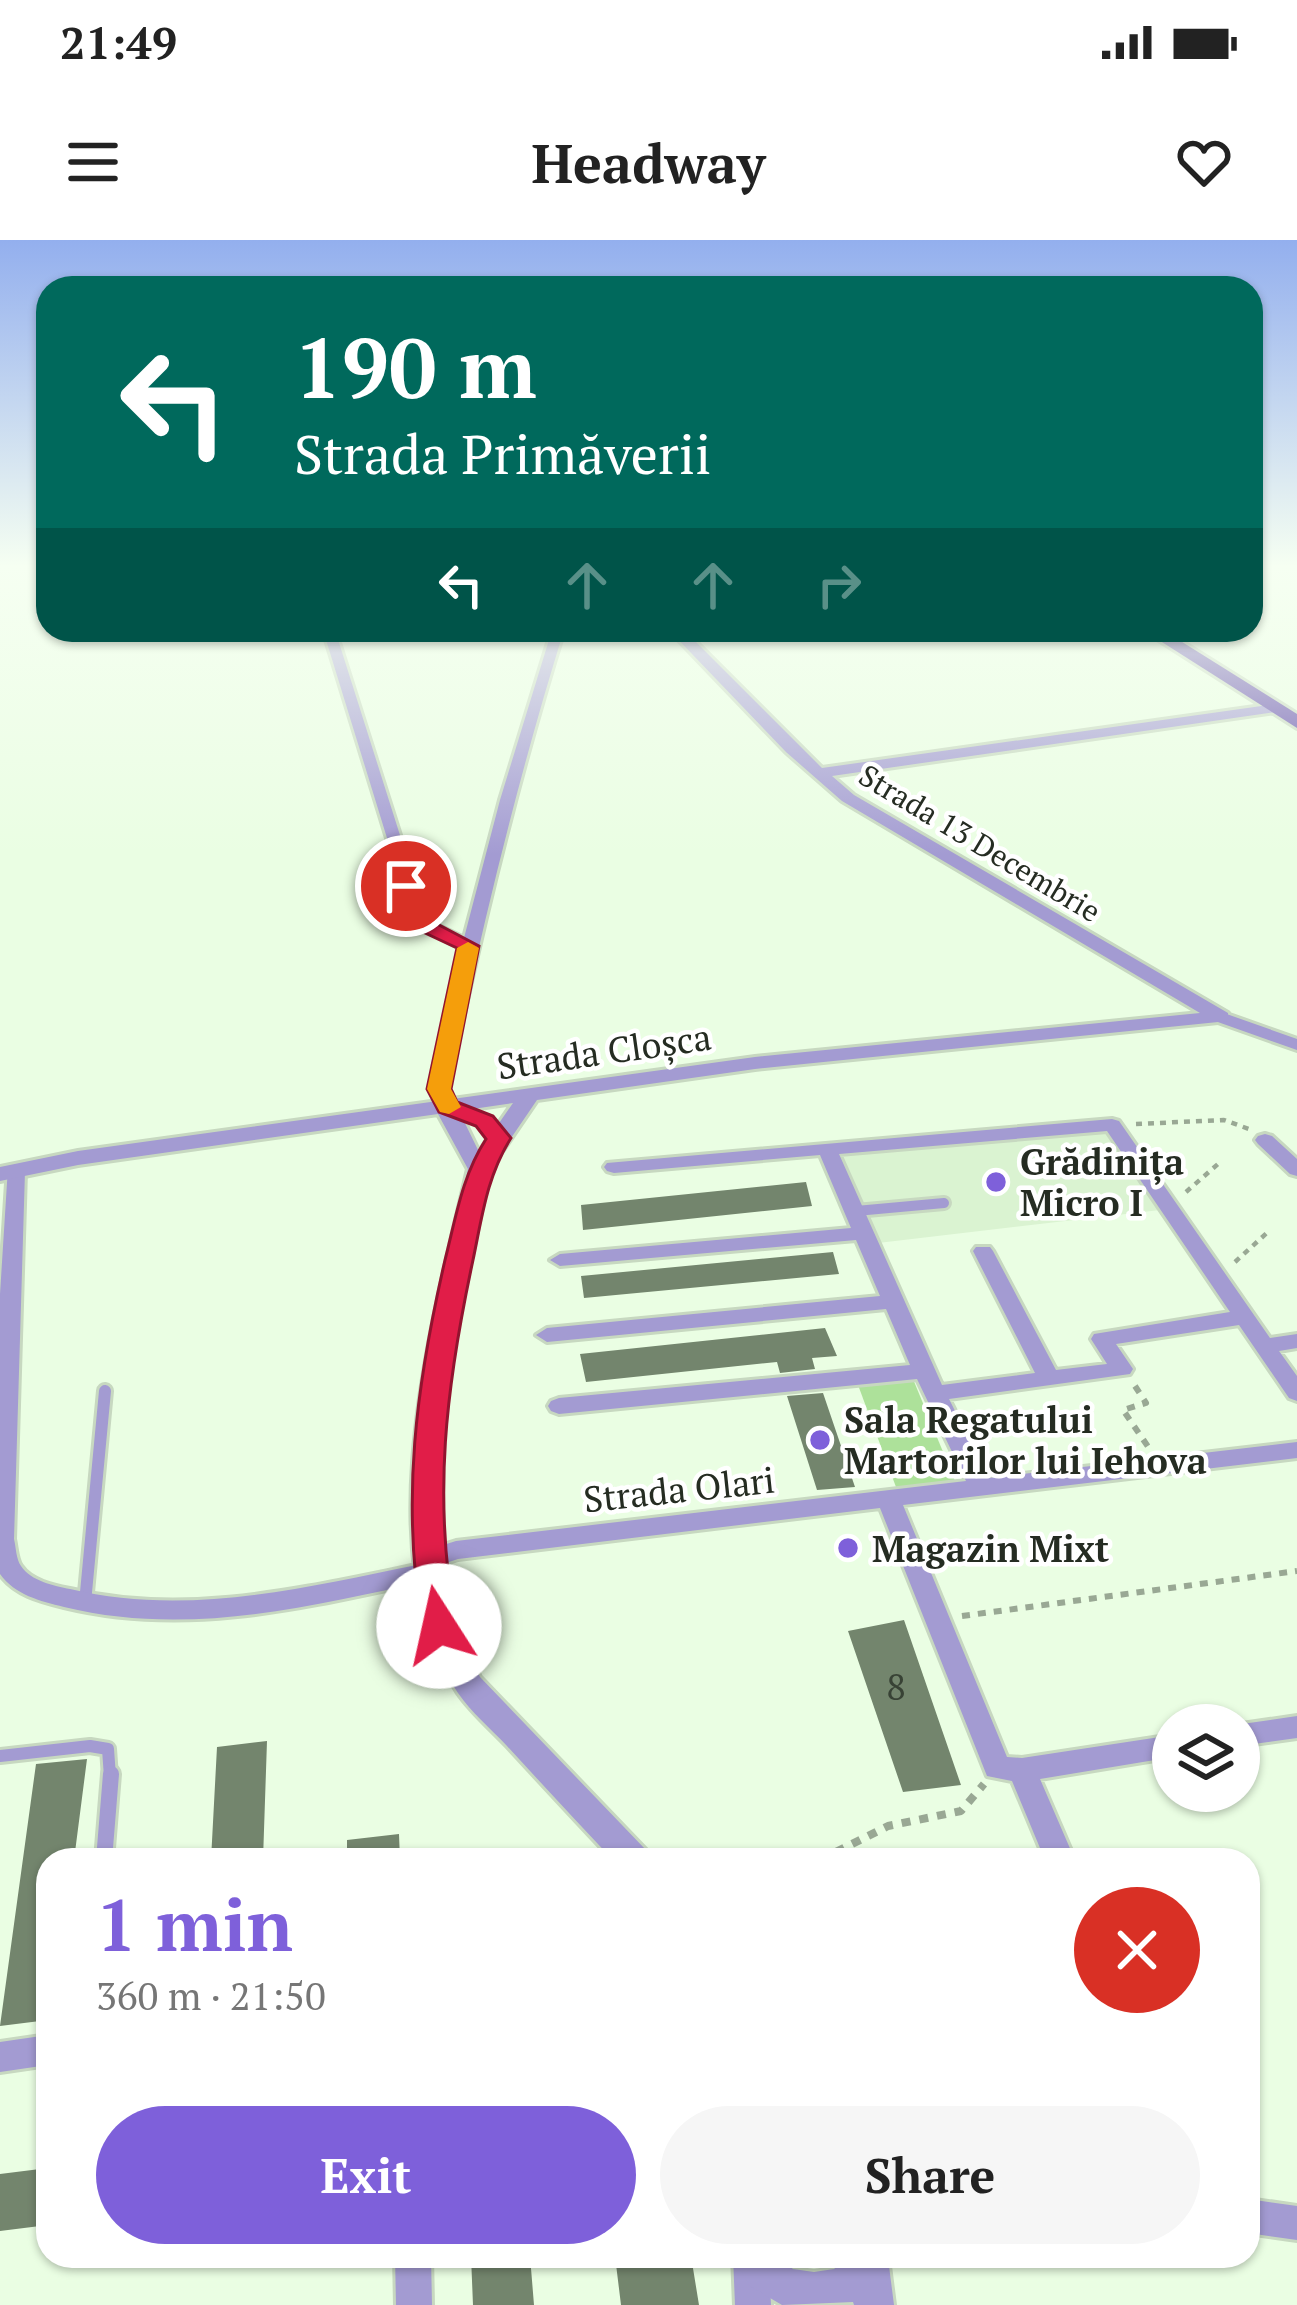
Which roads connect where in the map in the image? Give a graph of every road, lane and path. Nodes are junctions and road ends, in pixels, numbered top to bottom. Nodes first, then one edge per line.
1 (339, 662) edge
2 (548, 662) edge
3 (708, 662) edge
4 (1203, 662) edge
5 (1276, 708) junction
6 (1297, 722) edge
7 (818, 773) junction
8 (469, 946) junction
9 (1221, 1017) junction
10 (1296, 1044) edge
11 (530, 1094) junction
12 (447, 1107) junction
13 (1112, 1126) junction
14 (499, 1138) junction
15 (1264, 1140) joint
16 (827, 1149) junction
17 (1218, 1164) dead end
18 (614, 1167) dead end
19 (479, 1169) junction
20 (1297, 1170) edge
21 (7, 1173) edge
22 (944, 1203) dead end
23 (1167, 1209) junction
24 (861, 1222) junction
25 (1268, 1231) dead end
26 (983, 1252) dead end
27 (560, 1260) dead end
28 (1218, 1278) junction
29 (895, 1301) junction
30 (1244, 1317) junction
31 (548, 1335) dead end
32 (1297, 1341) edge
33 (4, 1342) edge
34 (1264, 1346) junction
35 (1122, 1369) junction
36 (924, 1371) junction
37 (1049, 1379) junction
38 (105, 1391) dead end
39 (937, 1393) junction
40 (1297, 1394) edge
41 (559, 1406) dead end
42 (1297, 1450) edge
43 (1164, 1466) junction
44 (982, 1488) junction
45 (889, 1501) junction
46 (428, 1566) junction
47 (1297, 1571) edge
48 (85, 1605) junction
49 (938, 1619) junction
50 (1297, 1726) edge
51 (1260, 1732) edge
52 (1152, 1749) edge
53 (0, 1756) edge
54 (1010, 1769) junction
55 (105, 1848) edge
56 (623, 1848) edge
57 (844, 1848) edge
58 (1053, 1848) edge
59 (36, 2052) edge
60 (0, 2057) edge
61 (1260, 2218) edge
62 (1297, 2223) edge
63 (413, 2268) edge
64 (761, 2268) edge
65 (872, 2276) edge
66 (790, 2301) edge
67 (414, 2305) edge

1 - 8 street
2 - 8 street
3 - 7 street, Strada 13 Decembrie
4 - 5 main road
5 - 6 main road
5 - 7 street
7 - 9 street, Strada 13 Decembrie
8 - 12 street
9 - 10 street, Strada 13 Decembrie
9 - 11 street, Strada Cloșca
11 - 12 street, Strada Cloșca
11 - 14 street
12 - 14 street
12 - 19 street
12 - 21 street, Strada Cloșca
13 - 15 path
13 - 16 street
13 - 23 street
14 - 19 street
15 - 20 street
16 - 18 street
16 - 24 street
17 - 23 path
19 - 46 street
21 - 33 street
22 - 24 lane
23 - 28 street
24 - 27 street
24 - 29 street
25 - 28 path
26 - 37 street
28 - 30 street
29 - 31 street
29 - 36 street
30 - 34 street
30 - 35 street
32 - 34 street
33 - 48 street, Strada Olari
34 - 40 street
35 - 37 street
35 - 43 path
36 - 39 street
36 - 41 street
37 - 39 street
38 - 48 lane
39 - 44 street
42 - 43 street, Strada Olari
43 - 44 street, Strada Olari
44 - 45 street, Strada Olari
45 - 46 street, Strada Olari
45 - 49 street
46 - 48 street, Strada Olari
46 - 56 street
47 - 49 path
49 - 54 street
50 - 51 street
52 - 54 street
53 - 55 lane
54 - 57 path
54 - 58 street
59 - 60 street
61 - 62 street
63 - 67 street
64 - 66 street
65 - 66 street

